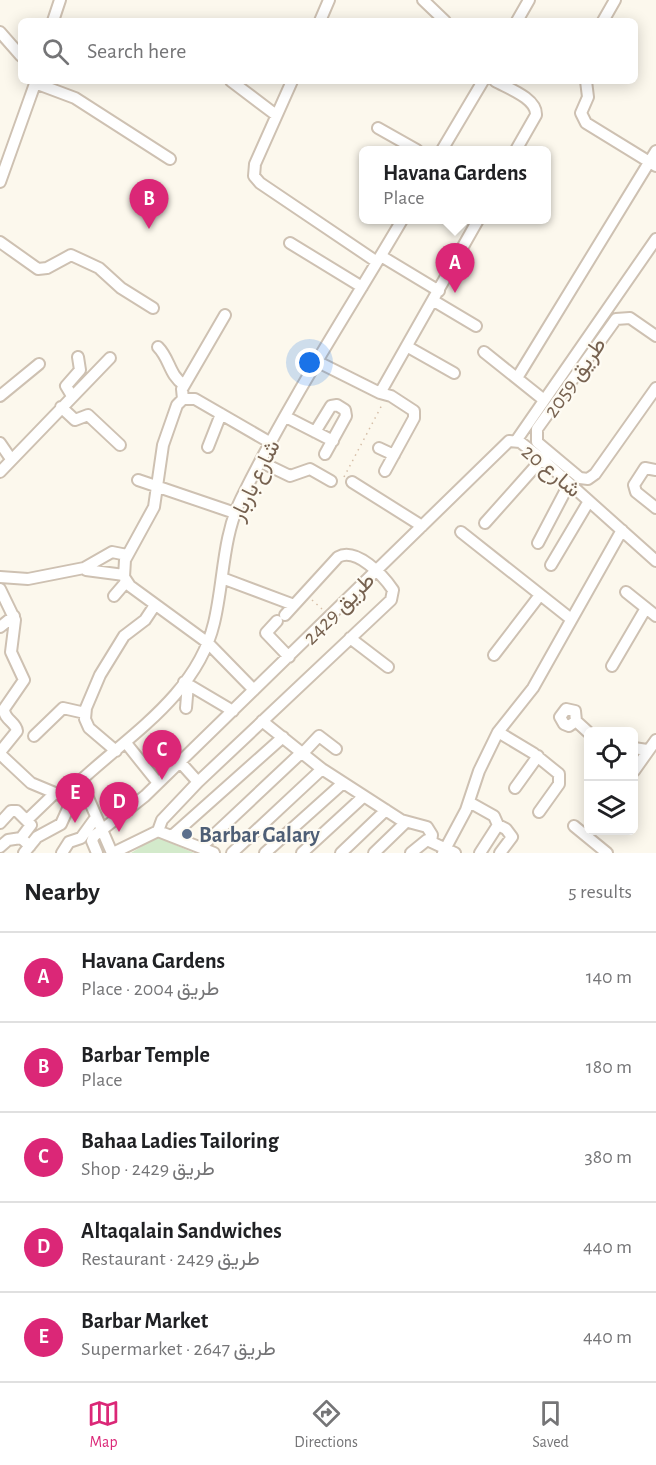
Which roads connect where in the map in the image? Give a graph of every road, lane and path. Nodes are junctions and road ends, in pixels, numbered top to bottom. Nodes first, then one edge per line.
1 (60, 0) edge
2 (329, 0) edge
3 (423, 0) edge
4 (615, 0) edge
5 (525, 2) edge
6 (54, 18) edge
7 (321, 18) edge
8 (442, 18) edge
9 (518, 18) edge
10 (605, 18) edge
11 (0, 32) edge
12 (18, 53) edge
13 (34, 84) edge
14 (40, 84) edge
15 (235, 84) edge
16 (291, 84) edge
17 (481, 84) edge
18 (500, 84) edge
19 (586, 84) edge
20 (276, 115) junction
21 (378, 128) dead end
22 (410, 146) edge
23 (444, 146) edge
24 (518, 146) edge
25 (656, 151) edge
26 (171, 159) dead end
27 (4, 160) edge
28 (653, 164) edge
29 (0, 182) edge
30 (399, 224) edge
31 (475, 224) edge
32 (656, 239) edge
33 (0, 242) edge
34 (290, 243) dead end
35 (379, 259) junction
36 (362, 287) junction
37 (436, 296) junction
38 (153, 308) dead end
39 (225, 315) dead end
40 (476, 326) dead end
41 (654, 330) edge
42 (158, 347) dead end
43 (408, 347) junction
44 (484, 352) dead end
45 (78, 357) dead end
46 (110, 358) dead end
47 (318, 362) junction
48 (39, 364) dead end
49 (454, 373) dead end
50 (517, 378) junction
51 (184, 386) junction
52 (656, 388) edge
53 (384, 394) junction
54 (0, 396) edge
55 (72, 396) junction
56 (183, 399) junction
57 (544, 400) junction
58 (61, 407) junction
59 (221, 414) junction
60 (286, 417) junction
61 (315, 432) junction
62 (333, 441) junction
63 (516, 441) junction
64 (0, 443) edge
65 (271, 443) junction
66 (120, 445) dead end
67 (208, 447) dead end
68 (379, 448) dead end
69 (325, 454) dead end
70 (394, 455) junction
71 (10, 459) junction
72 (542, 459) junction
73 (261, 462) junction
74 (656, 470) edge
75 (385, 471) dead end
76 (0, 472) edge
77 (138, 480) dead end
78 (331, 481) dead end
79 (352, 482) joint
80 (569, 484) junction
81 (159, 488) junction
82 (589, 501) junction
83 (656, 508) edge
84 (235, 513) junction
85 (485, 523) dead end
86 (422, 526) junction
87 (622, 530) junction
88 (461, 532) dead end
89 (538, 543) dead end
90 (127, 555) junction
91 (656, 561) edge
92 (551, 565) dead end
93 (78, 570) junction
94 (376, 571) junction
95 (0, 578) edge
96 (222, 578) junction
97 (125, 579) junction
98 (0, 589) edge
99 (626, 592) dead end
100 (305, 593) junction
101 (540, 595) junction
102 (114, 596) dead end
103 (155, 605) junction
104 (294, 605) junction
105 (646, 608) junction
106 (14, 616) junction
107 (656, 616) edge
108 (329, 617) junction
109 (572, 619) junction
110 (0, 627) edge
111 (350, 638) junction
112 (208, 643) junction
113 (494, 655) dead end
114 (289, 657) junction
115 (388, 666) dead end
116 (612, 666) dead end
117 (186, 683) junction
118 (254, 690) junction
119 (186, 708) dead end
120 (86, 711) junction
121 (233, 711) junction
122 (262, 721) junction
123 (576, 721) dead end
124 (584, 728) edge
125 (498, 732) junction
126 (34, 736) dead end
127 (283, 737) junction
128 (656, 740) edge
129 (126, 742) junction
130 (336, 749) dead end
131 (638, 749) edge
132 (647, 750) junction
133 (116, 751) junction
134 (302, 752) junction
135 (0, 753) edge
136 (538, 756) junction
137 (180, 762) junction
138 (638, 764) edge
139 (322, 769) junction
140 (198, 782) junction
141 (158, 783) junction
142 (343, 783) junction
143 (40, 788) junction
144 (80, 788) junction
145 (515, 788) dead end
146 (54, 794) junction
147 (364, 796) junction
148 (72, 801) junction
149 (470, 802) junction
150 (386, 810) junction
151 (539, 812) dead end
152 (27, 820) junction
153 (94, 820) junction
154 (405, 822) junction
155 (0, 824) edge
156 (498, 825) junction
157 (574, 826) dead end
158 (55, 828) junction
159 (103, 830) junction
160 (165, 832) junction
161 (21, 838) junction
162 (72, 840) junction
163 (432, 842) junction
164 (0, 847) edge
165 (201, 847) junction
166 (27, 850) edge
167 (448, 852) edge
168 (62, 853) edge
169 (97, 853) edge
170 (113, 853) edge
171 (214, 853) edge
172 (232, 853) edge
173 (265, 853) edge
174 (302, 853) edge
175 (341, 853) edge
176 (374, 853) edge
177 (411, 853) edge
178 (480, 853) edge
179 (500, 853) edge
180 (607, 853) edge

1 - 6 street
2 - 7 street
3 - 8 street
4 - 10 street
5 - 9 street
11 - 12 street
13 - 27 street
14 - 26 street
15 - 20 street
16 - 20 street
17 - 23 street
18 - 24 street
19 - 28 street
20 - 35 street
21 - 22 street
25 - 28 street
27 - 29 street
28 - 50 street
30 - 35 street, شارع باربار
31 - 37 street
32 - 57 street
33 - 38 street
34 - 36 street
35 - 36 street, شارع باربار
35 - 37 street
36 - 47 street, شارع باربار
37 - 40 street
37 - 43 street
39 - 51 street
41 - 52 street, طريق 2059
42 - 51 street
43 - 49 street
43 - 53 street
44 - 50 street
45 - 55 street
46 - 55 street
47 - 53 street
47 - 60 street, شارع باربار
48 - 54 street
50 - 57 street
51 - 56 street
53 - 70 street
53 - 79 path
55 - 58 street
56 - 59 street
56 - 81 street
57 - 63 street
58 - 66 street
58 - 71 street
59 - 65 street
59 - 67 street
60 - 61 street
60 - 65 street, شارع باربار
61 - 62 street
61 - 62 street
62 - 69 street
63 - 72 street, شارع 20
63 - 86 street, شارع 20
64 - 71 street
65 - 73 street, شارع باربار
68 - 70 street
70 - 75 street
71 - 76 street
72 - 80 street, شارع 20
72 - 85 street
73 - 78 street
73 - 84 street, شارع باربار
74 - 83 street
77 - 81 street
79 - 86 street
80 - 82 street, شارع 20
80 - 89 street
81 - 84 street
81 - 90 street
82 - 87 street, شارع 20
82 - 92 street
84 - 96 street, شارع باربار
86 - 94 street, طريق 2429
87 - 91 street, شارع 20
87 - 109 street
88 - 101 street
90 - 93 street
90 - 97 street
93 - 95 street
93 - 97 street
94 - 100 street
94 - 108 street, طريق 2429
94 - 111 street
96 - 104 street
96 - 112 street, شارع باربار
97 - 102 street
97 - 103 street
98 - 106 street
99 - 105 street
100 - 104 street
100 - 108 path
101 - 109 street
101 - 113 street
103 - 112 street
103 - 120 street
104 - 114 street
105 - 107 street
105 - 116 street
106 - 110 street
106 - 135 street
108 - 114 street, طريق 2429
109 - 125 street
111 - 115 street
111 - 122 street
112 - 117 street, شارع باربار
112 - 118 street
114 - 118 street, طريق 2429
117 - 119 street
117 - 121 street
117 - 129 street, شارع باربار
118 - 121 street, طريق 2429
120 - 126 street
120 - 133 street
121 - 137 street, طريق 2429
122 - 127 street
122 - 140 street
123 - 124 street
125 - 136 street
125 - 149 street
127 - 134 street
127 - 160 street
128 - 132 street
129 - 133 street, شارع باربار
129 - 141 street
130 - 134 street
131 - 132 street
132 - 138 street
133 - 144 street, شارع باربار
134 - 139 street
134 - 165 street
135 - 143 street
136 - 145 street
136 - 151 street
137 - 140 street
137 - 141 street, طريق 2429
139 - 142 street
139 - 172 street
140 - 160 street
141 - 159 street, طريق 2429
142 - 147 street
142 - 173 street
143 - 144 street
143 - 146 street
144 - 148 street
144 - 148 street
144 - 159 street
146 - 148 street
146 - 152 street
147 - 150 street
147 - 174 street
148 - 153 street
148 - 158 street
149 - 156 street
149 - 167 street
150 - 154 street
150 - 175 street
152 - 155 street
152 - 161 street
153 - 159 street
153 - 162 street
154 - 163 street
154 - 176 street
156 - 178 street
156 - 179 street
157 - 180 street
158 - 162 street
158 - 166 street
159 - 169 street
159 - 170 street
160 - 165 street
160 - 170 street
161 - 164 street
161 - 166 street
162 - 168 street
163 - 167 street
163 - 177 street
165 - 171 street

